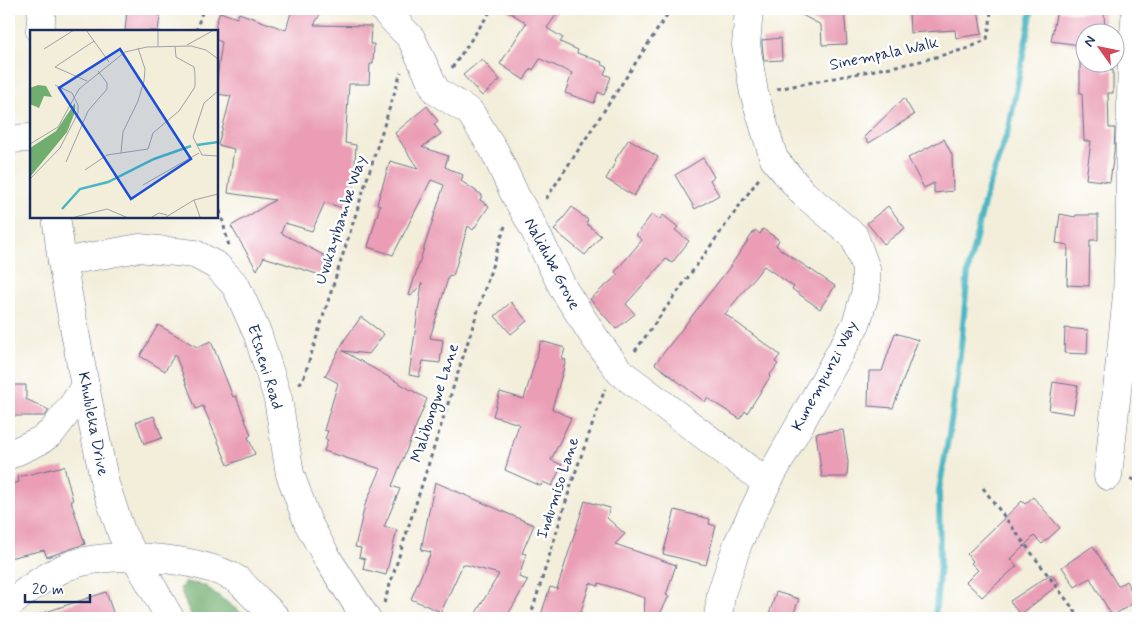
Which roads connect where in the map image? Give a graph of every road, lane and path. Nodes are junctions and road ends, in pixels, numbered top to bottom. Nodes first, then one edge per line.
1 (42, 9) edge
2 (203, 9) edge
3 (383, 9) edge
4 (492, 9) edge
5 (671, 9) edge
6 (749, 9) edge
7 (990, 9) edge
8 (1136, 9) edge
9 (40, 30) edge
10 (196, 30) edge
11 (411, 38) junction
12 (436, 91) junction
13 (754, 94) junction
14 (30, 138) edge
15 (9, 139) edge
16 (774, 159) junction
17 (514, 195) junction
18 (218, 202) edge
19 (56, 218) edge
20 (531, 223) junction
21 (230, 249) dead end
22 (62, 262) junction
23 (620, 372) junction
24 (85, 386) junction
25 (278, 399) junction
26 (9, 455) edge
27 (1108, 476) dead end
28 (767, 483) junction
29 (983, 488) dead end
30 (135, 557) junction
31 (9, 605) edge
32 (374, 614) edge
33 (170, 618) edge
34 (276, 618) edge
35 (530, 618) edge
36 (718, 618) edge
37 (1080, 618) edge

1 - 9 street
2 - 10 path
3 - 11 street
4 - 12 path
5 - 20 path
6 - 13 street, Kunempunzi Way
7 - 13 path, Sinempala Walk
8 - 27 street
11 - 12 street
11 - 25 path, Uvukayibambe Way
12 - 17 street, Nalidube Grove
13 - 16 street, Kunempunzi Way
14 - 15 street
16 - 23 path, Indumiso Lane
16 - 28 street, Kunempunzi Way
17 - 20 street, Nalidube Grove
17 - 32 path, Malibongwe Lane
18 - 21 path
19 - 22 street, Khululeka Drive
20 - 23 street, Nalidube Grove
22 - 24 street, Khululeka Drive
22 - 25 street, Etsheni Road
23 - 28 street, Nalidube Grove
23 - 35 path, Indumiso Lane
24 - 26 street
24 - 30 street, Khululeka Drive
25 - 32 street, Etsheni Road
28 - 36 street, Kunempunzi Way
29 - 37 path
30 - 31 street
30 - 33 street, Khululeka Drive
30 - 34 street

